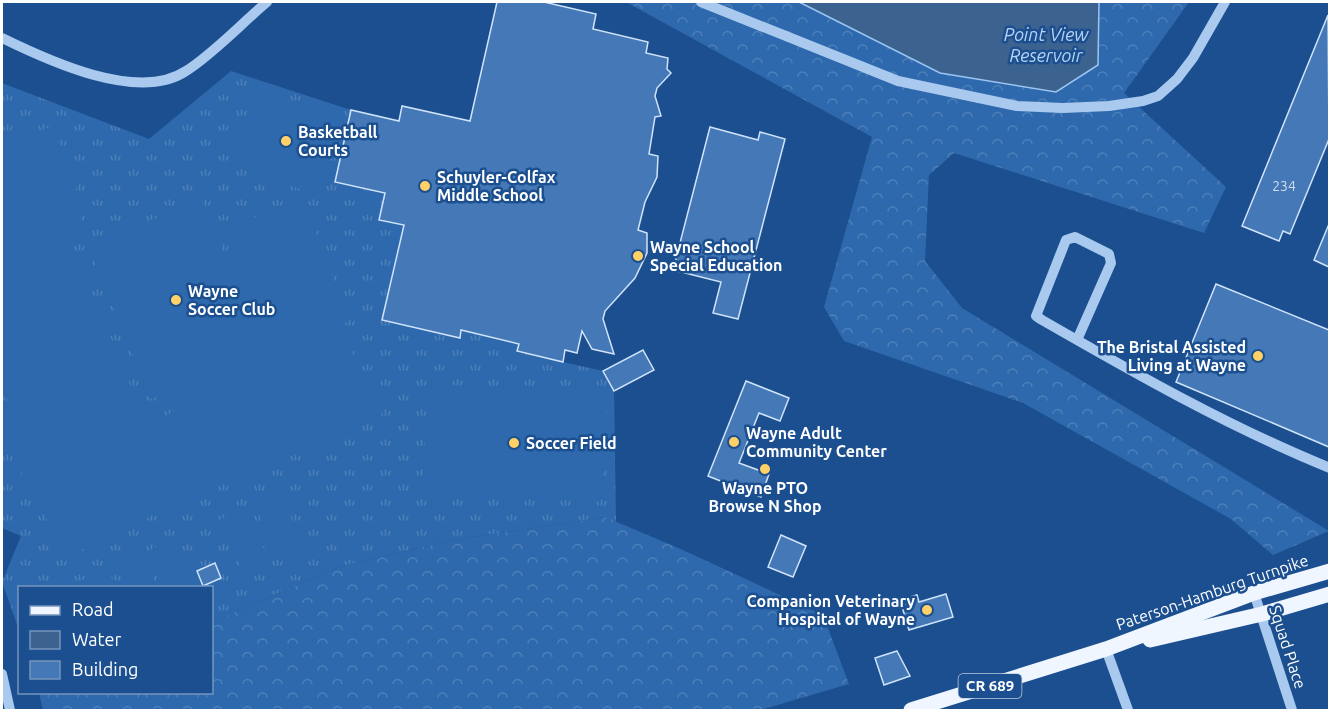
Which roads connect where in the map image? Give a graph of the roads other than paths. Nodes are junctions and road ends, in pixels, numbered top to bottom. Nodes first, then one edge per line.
1 (267, 2) edge
2 (700, 2) edge
3 (1225, 2) edge
4 (2, 38) edge
5 (1077, 340) junction
6 (1329, 468) edge
7 (1329, 571) edge
8 (1254, 593) junction
9 (1329, 594) edge
10 (1262, 614) junction
11 (1106, 649) junction
12 (2, 674) edge
13 (10, 711) edge
14 (911, 711) edge
15 (1128, 711) edge
16 (1292, 711) edge

1 - 4 street
2 - 3 street
5 - 5 street
5 - 6 street
7 - 8 main road, Paterson-Hamburg Turnpike / CR 689
8 - 10 street, Squad Place
8 - 11 main road, Paterson-Hamburg Turnpike / CR 689
9 - 10 main road, Paterson-Hamburg Turnpike / CR 689
10 - 11 main road, Paterson-Hamburg Turnpike / CR 689
10 - 16 street, Squad Place
11 - 14 main road, Paterson-Hamburg Turnpike / CR 689
11 - 15 street
12 - 13 street

